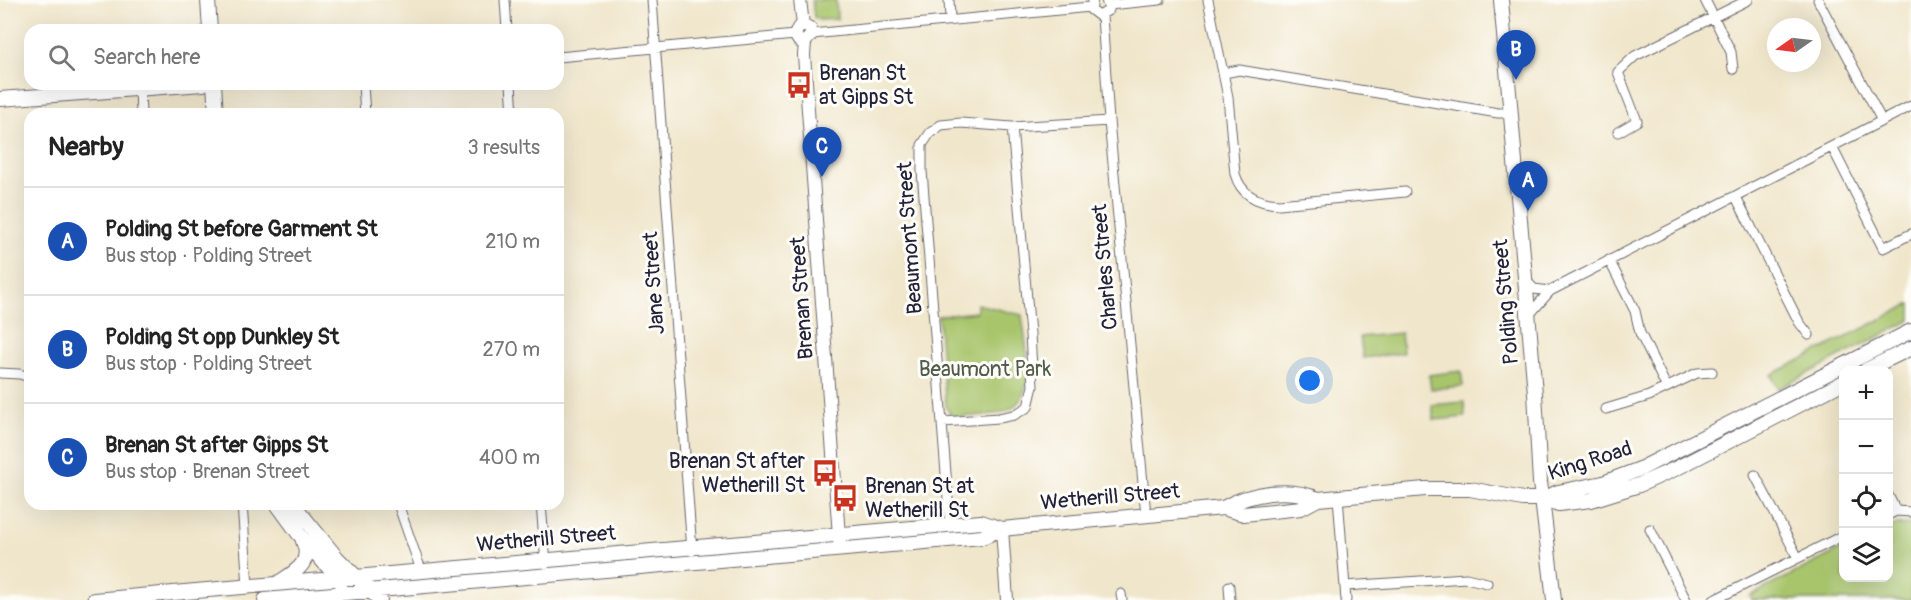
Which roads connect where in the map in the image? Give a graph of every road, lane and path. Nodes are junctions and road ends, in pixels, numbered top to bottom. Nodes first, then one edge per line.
1 (208, 0) edge
2 (505, 0) edge
3 (652, 0) edge
4 (800, 0) edge
5 (949, 0) edge
6 (1160, 0) edge
7 (1208, 0) edge
8 (1502, 0) edge
9 (1705, 0) edge
10 (1748, 0) edge
11 (1818, 0) edge
12 (1108, 2) edge
13 (1092, 3) edge
14 (1102, 16) junction
15 (1714, 17) junction
16 (950, 19) junction
17 (210, 24) edge
18 (507, 24) edge
19 (804, 34) junction
20 (656, 48) junction
21 (564, 56) edge
22 (1733, 69) dead end
23 (1224, 72) junction
24 (126, 90) edge
25 (140, 90) edge
26 (214, 90) edge
27 (363, 90) edge
28 (511, 90) edge
29 (0, 99) edge
30 (1911, 106) edge
31 (141, 108) edge
32 (216, 108) edge
33 (365, 108) edge
34 (513, 108) edge
35 (1511, 113) junction
36 (1109, 121) junction
37 (1882, 121) junction
38 (1012, 127) junction
39 (1618, 132) dead end
40 (1832, 147) junction
41 (1406, 192) dead end
42 (1736, 197) junction
43 (1911, 234) edge
44 (1609, 260) junction
45 (1525, 280) junction
46 (1550, 291) junction
47 (1528, 316) junction
48 (1911, 331) edge
49 (1809, 335) dead end
50 (1911, 348) edge
51 (1874, 366) edge
52 (1712, 372) dead end
53 (0, 373) edge
54 (24, 376) edge
55 (1839, 385) edge
56 (1666, 386) junction
57 (1606, 409) dead end
58 (943, 422) junction
59 (1755, 475) dead end
60 (1338, 497) junction
61 (1543, 499) junction
62 (242, 510) edge
63 (281, 510) edge
64 (298, 510) edge
65 (400, 510) edge
66 (541, 510) edge
67 (1911, 512) edge
68 (1893, 513) edge
69 (1146, 515) junction
70 (951, 524) junction
71 (1002, 529) junction
72 (1650, 529) dead end
73 (299, 534) junction
74 (839, 534) junction
75 (1839, 538) edge
76 (691, 548) junction
77 (840, 550) junction
78 (1798, 558) junction
79 (545, 560) junction
80 (692, 564) junction
81 (421, 570) junction
82 (356, 576) junction
83 (546, 576) junction
84 (337, 578) junction
85 (1487, 583) dead end
86 (276, 584) junction
87 (439, 585) junction
88 (248, 586) junction
89 (1229, 586) dead end
90 (1345, 586) junction
91 (365, 596) edge
92 (94, 600) edge
93 (265, 600) edge
94 (405, 600) edge
95 (1006, 600) edge
96 (1230, 600) edge
97 (1346, 600) edge
98 (1554, 600) edge
99 (1686, 600) edge
100 (1714, 600) edge

1 - 17 main road
2 - 18 street
3 - 20 street, Jane Street
4 - 19 street, Brenan Street
5 - 16 street
6 - 12 street
7 - 23 street
8 - 35 main road, Polding Street
9 - 15 street
10 - 15 street
11 - 37 street
12 - 14 street
13 - 14 street
13 - 16 street
14 - 36 street, Charles Street
15 - 22 street
15 - 39 street
16 - 19 street
19 - 20 street
19 - 74 street, Brenan Street
20 - 21 street
20 - 76 street, Jane Street
23 - 35 street
23 - 41 street
24 - 29 main road
25 - 31 street
26 - 32 main road
27 - 33 street
28 - 34 street
30 - 37 street
35 - 45 main road, Polding Street
36 - 38 street, Beaumont Street
36 - 69 street, Charles Street
37 - 40 street
38 - 58 street
38 - 58 street, Beaumont Street
40 - 42 street
40 - 43 street
42 - 44 street
42 - 49 street
44 - 46 street
44 - 56 street
45 - 46 street
45 - 47 main road, Polding Street
46 - 47 street
47 - 61 main road, Polding Street
48 - 61 main road, King Road
50 - 51 main road
52 - 56 street
53 - 54 street
55 - 61 main road, King Road
56 - 57 street
58 - 70 street, Beaumont Street
59 - 78 street
60 - 61 main road, Wetherill Street
60 - 69 main road, Wetherill Street
60 - 90 street
61 - 98 main road, Polding Street
62 - 88 street
63 - 73 main road
64 - 82 main road
65 - 81 street
66 - 79 street
67 - 68 street
69 - 71 main road, Wetherill Street
70 - 71 main road, Wetherill Street
70 - 74 main road, Wetherill Street
71 - 77 main road, Wetherill Street
71 - 95 street
72 - 99 street
73 - 84 main road
73 - 86 main road
74 - 76 main road, Wetherill Street
74 - 77 street, Brenan Street
75 - 78 street
76 - 79 main road, Wetherill Street
76 - 80 street, Jane Street
77 - 80 main road, Wetherill Street
78 - 100 street
79 - 81 main road, Wetherill Street
79 - 83 street
80 - 83 main road, Wetherill Street
81 - 82 main road, Wetherill Street
82 - 84 main road, Wetherill Street
82 - 91 main road
83 - 87 main road, Wetherill Street
84 - 86 main road, Wetherill Street
84 - 91 main road
85 - 90 street
86 - 88 main road, Wetherill Street
87 - 91 main road, Wetherill Street
87 - 94 main road
88 - 92 main road, Wetherill Street
89 - 96 street
90 - 97 street
91 - 93 main road, Wetherill Street

